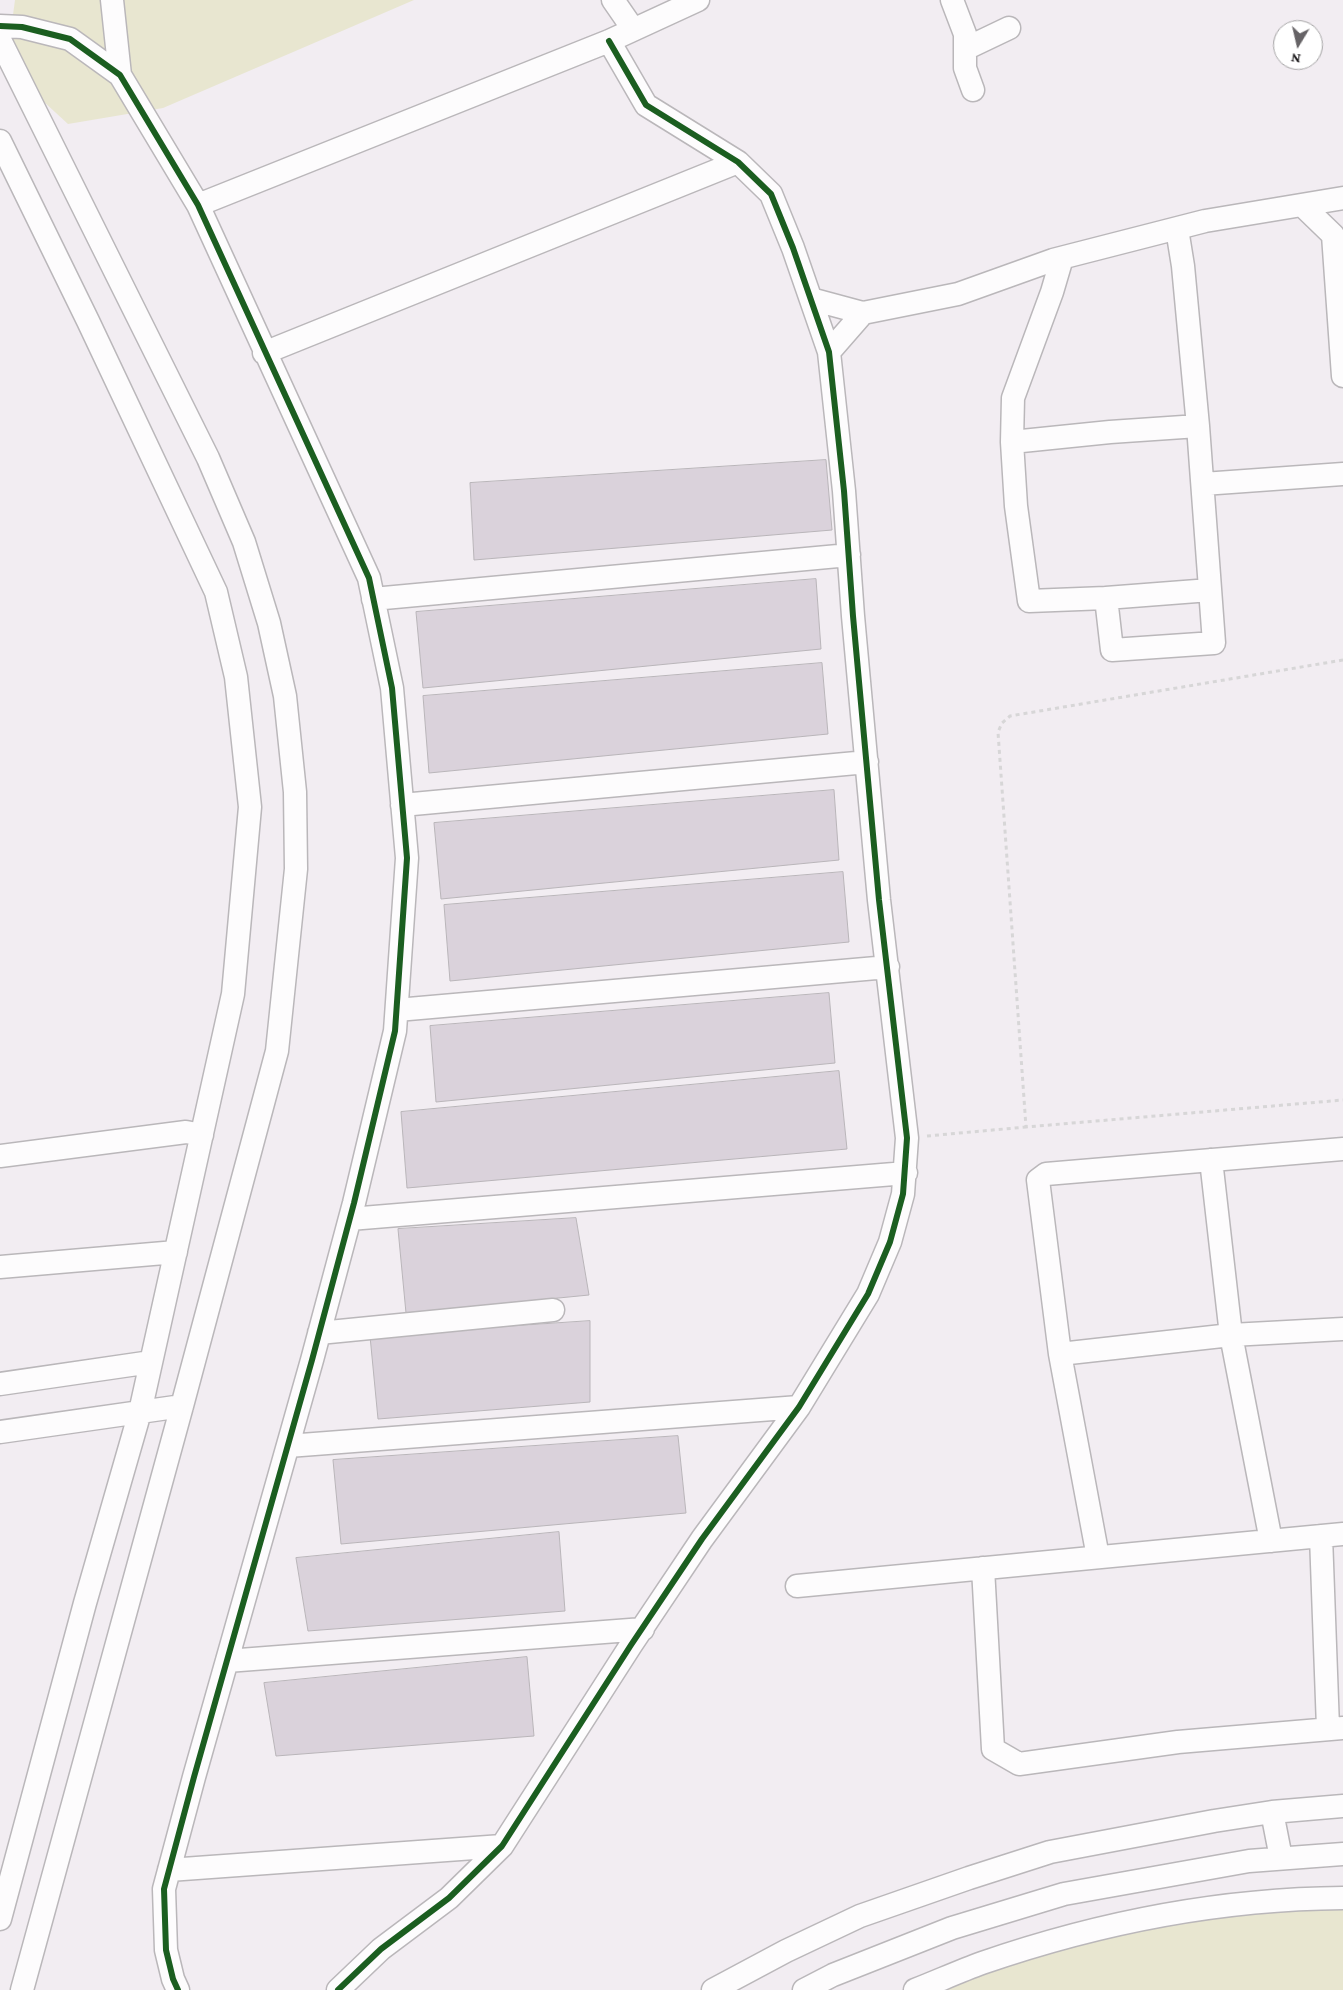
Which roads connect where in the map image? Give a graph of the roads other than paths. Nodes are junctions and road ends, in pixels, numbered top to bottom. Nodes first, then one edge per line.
1 (112, 0) edge
2 (613, 0) edge
3 (698, 0) edge
4 (952, 0) edge
5 (0, 26) edge
6 (1010, 28) dead end
7 (633, 30) junction
8 (0, 40) edge
9 (609, 42) junction
10 (965, 49) junction
11 (120, 75) junction
12 (973, 90) dead end
13 (0, 141) edge
14 (738, 162) junction
15 (1343, 198) edge
16 (198, 205) junction
17 (1302, 205) junction
18 (1177, 229) junction
19 (1338, 235) edge
20 (1058, 259) junction
21 (811, 299) junction
22 (863, 313) junction
23 (829, 352) junction
24 (264, 353) junction
25 (1343, 376) edge
26 (1198, 426) junction
27 (1012, 442) junction
28 (1343, 474) edge
29 (1203, 484) junction
30 (849, 555) junction
31 (1210, 590) junction
32 (1106, 598) junction
33 (374, 599) junction
34 (868, 762) junction
35 (402, 805) junction
36 (888, 967) junction
37 (397, 1010) junction
38 (202, 1135) junction
39 (1343, 1149) edge
40 (0, 1156) edge
41 (1211, 1160) junction
42 (906, 1173) junction
43 (350, 1219) junction
44 (176, 1252) junction
45 (0, 1266) edge
46 (553, 1310) dead end
47 (1343, 1329) edge
48 (319, 1333) junction
49 (1231, 1335) junction
50 (1060, 1354) junction
51 (151, 1362) junction
52 (0, 1384) edge
53 (182, 1406) junction
54 (799, 1407) junction
55 (140, 1412) junction
56 (0, 1432) edge
57 (288, 1446) junction
58 (1343, 1534) edge
59 (1321, 1536) junction
60 (1271, 1541) junction
61 (1098, 1558) junction
62 (983, 1568) junction
63 (797, 1586) dead end
64 (643, 1629) junction
65 (227, 1661) junction
66 (1336, 1728) edge
67 (1343, 1806) edge
68 (1272, 1812) junction
69 (502, 1846) junction
70 (1343, 1854) edge
71 (1281, 1858) junction
72 (169, 1870) junction
73 (1343, 1898) edge
74 (0, 1919) edge
75 (715, 1989) edge
76 (22, 1990) edge
77 (178, 1990) edge
78 (338, 1990) edge
79 (804, 1990) edge
80 (915, 1990) edge

1 - 11 street
2 - 7 street
3 - 7 street
4 - 10 street
5 - 11 street
6 - 10 street
7 - 9 street
8 - 53 street
9 - 14 street
9 - 16 street
10 - 12 street
11 - 16 street
13 - 38 street
14 - 21 street
14 - 24 street
15 - 17 street
16 - 24 street
17 - 18 street
17 - 19 street
18 - 20 street
18 - 26 street
19 - 25 street
20 - 22 street
20 - 27 street
21 - 22 street
21 - 23 street
22 - 23 street
23 - 30 street
24 - 33 street
26 - 27 street
26 - 29 street
27 - 32 street
28 - 29 street
29 - 31 street
30 - 33 street
30 - 34 street
31 - 32 street
31 - 32 street
33 - 35 street
34 - 35 street
34 - 36 street
35 - 37 street
36 - 37 street
36 - 42 street
37 - 43 street
38 - 40 street
38 - 44 street
39 - 41 street
41 - 49 street
41 - 50 street
42 - 43 street
42 - 54 street
43 - 48 street
44 - 45 street
44 - 51 street
46 - 48 street
47 - 49 street
48 - 57 street
49 - 50 street
49 - 60 street
50 - 61 street
51 - 52 street
51 - 55 street
53 - 55 street
53 - 76 street
54 - 57 street
54 - 64 street
55 - 56 street
55 - 74 street
57 - 65 street
58 - 59 street
59 - 60 street
59 - 66 street
60 - 61 street
61 - 62 street
62 - 63 street
62 - 66 street
64 - 65 street
64 - 69 street
65 - 72 street
67 - 68 street
68 - 71 street
68 - 75 street
69 - 72 street
69 - 78 street
70 - 71 street
71 - 79 street
72 - 77 street
73 - 80 street

